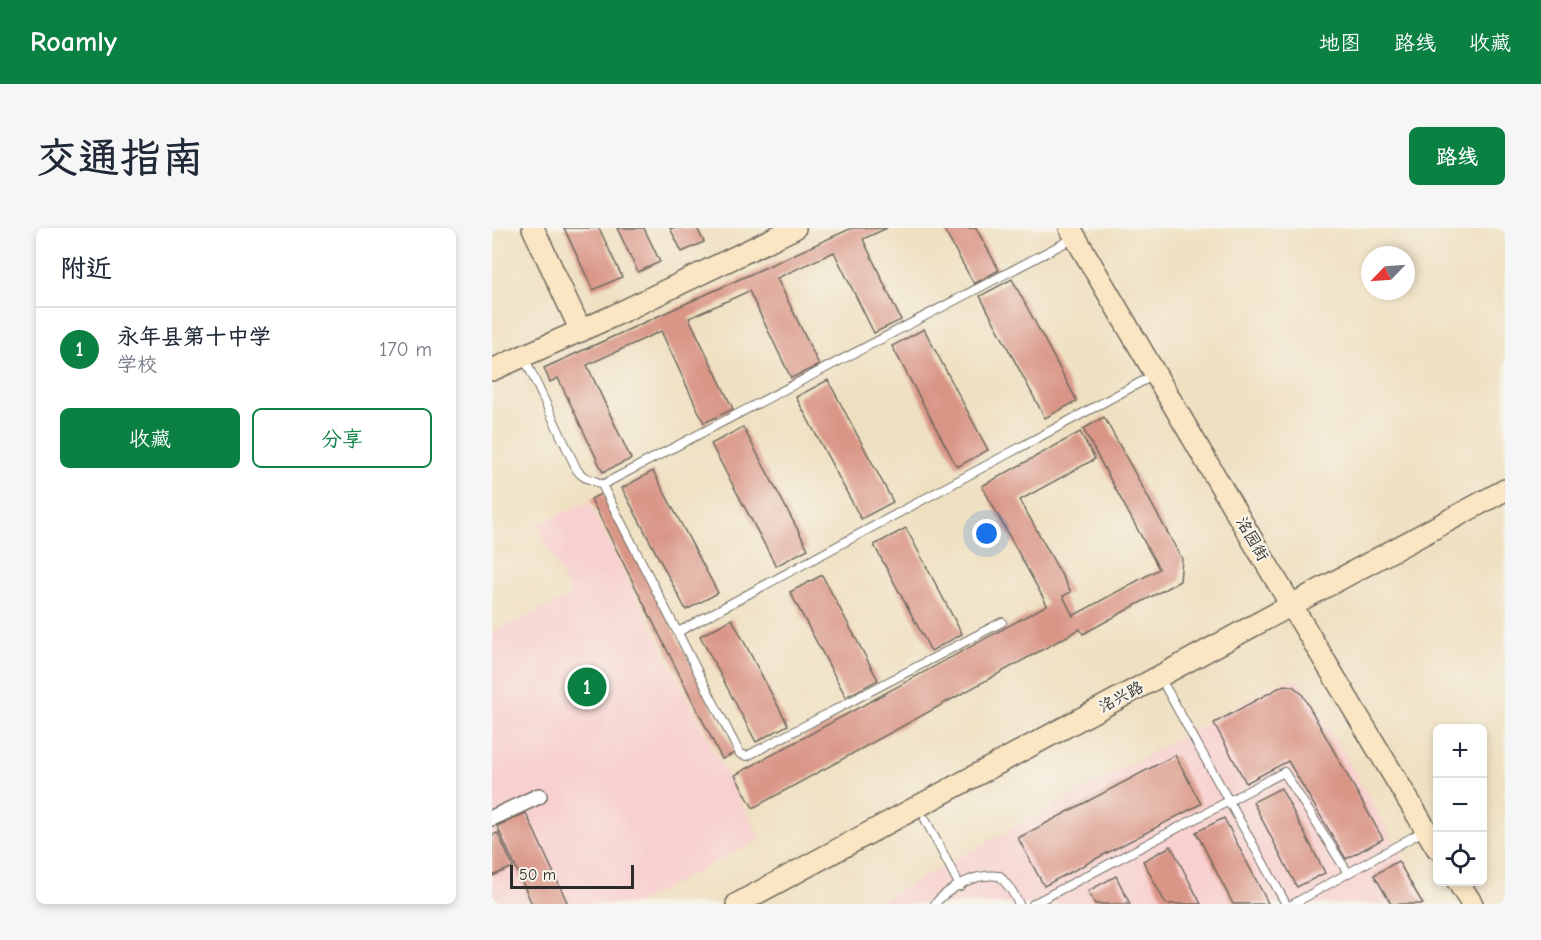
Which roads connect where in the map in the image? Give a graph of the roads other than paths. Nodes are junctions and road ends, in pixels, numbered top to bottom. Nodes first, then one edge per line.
1 (533, 228) edge
2 (795, 228) edge
3 (1073, 232) edge
4 (580, 331) junction
5 (524, 357) junction
6 (492, 370) edge
7 (1156, 374) junction
8 (602, 485) junction
9 (1505, 489) edge
10 (1505, 505) edge
11 (1294, 611) junction
12 (1002, 622) dead end
13 (678, 632) junction
14 (1166, 688) junction
15 (539, 796) dead end
16 (1229, 801) junction
17 (492, 818) edge
18 (925, 819) junction
19 (1426, 829) junction
20 (1433, 841) edge
21 (1348, 873) junction
22 (960, 886) junction
23 (1461, 886) edge
24 (737, 904) edge
25 (766, 904) edge
26 (935, 904) edge
27 (1019, 904) edge
28 (1033, 904) edge
29 (1286, 904) edge
30 (1293, 904) edge
31 (1472, 904) edge

1 - 4 street
2 - 4 street
3 - 7 street, 洺园街
3 - 8 lane
4 - 5 street
5 - 6 street
5 - 8 lane
7 - 11 street, 洺园街
7 - 13 lane
8 - 13 lane
9 - 11 street, 洺兴路
10 - 11 street, 洺兴路
11 - 14 street, 洺兴路
11 - 19 street, 洺园街
11 - 24 street, 洺兴路
12 - 13 lane
14 - 16 lane
14 - 18 street, 洺兴路
15 - 17 street
16 - 21 lane
16 - 28 lane
16 - 29 lane
18 - 22 lane
18 - 25 street, 洺兴路
19 - 20 street, 洺园街
19 - 21 lane
21 - 30 lane
22 - 26 lane
22 - 27 lane
23 - 31 street

